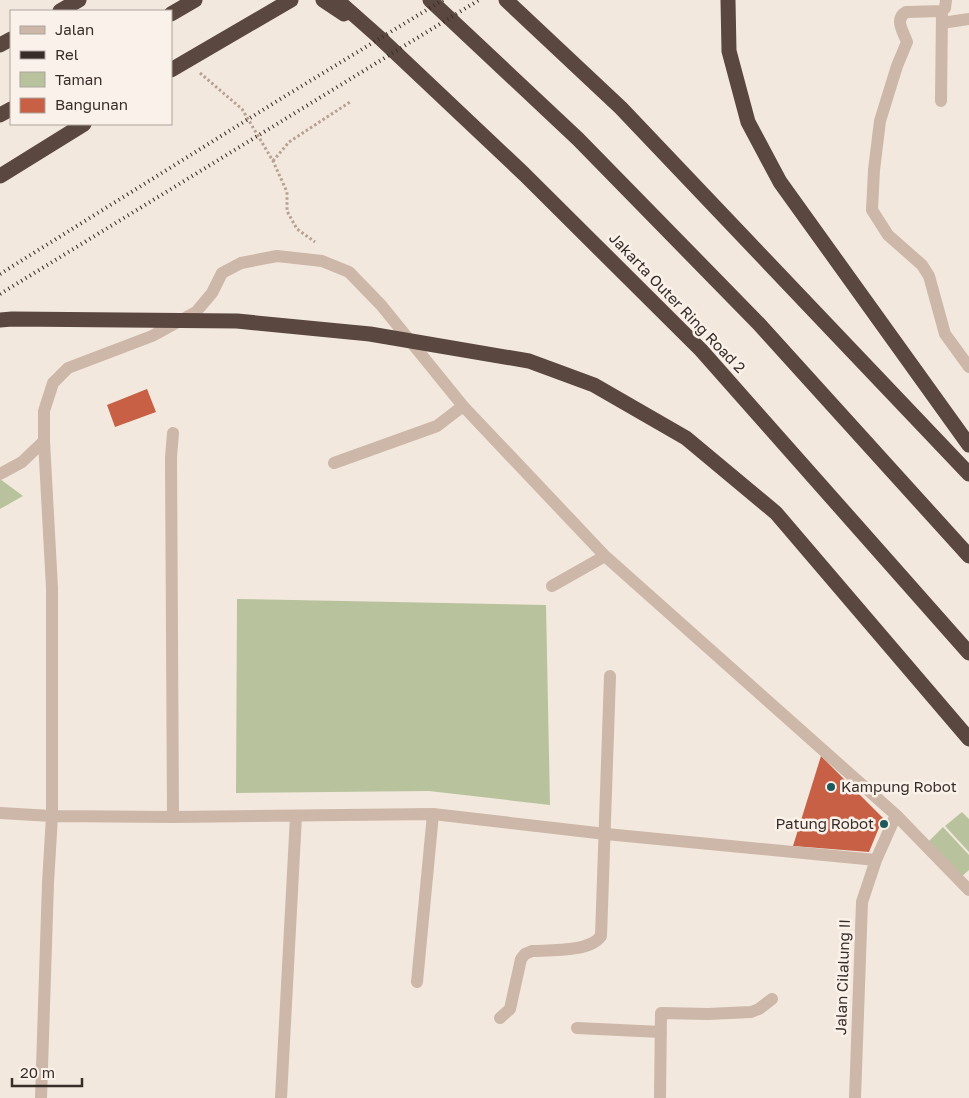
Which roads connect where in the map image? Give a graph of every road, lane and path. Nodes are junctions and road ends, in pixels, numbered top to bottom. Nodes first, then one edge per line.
1 (195, 0) edge
2 (291, 0) edge
3 (323, 0) edge
4 (337, 0) edge
5 (430, 0) edge
6 (506, 0) edge
7 (728, 0) edge
8 (943, 12) edge
9 (172, 13) edge
10 (969, 20) edge
11 (380, 38) junction
12 (172, 69) edge
13 (199, 72) dead end
14 (941, 101) dead end
15 (350, 102) dead end
16 (82, 125) edge
17 (273, 161) junction
18 (0, 176) edge
19 (322, 261) junction
20 (0, 320) edge
21 (969, 367) edge
22 (462, 406) junction
23 (173, 433) dead end
24 (44, 441) junction
25 (969, 445) edge
26 (334, 463) dead end
27 (0, 474) edge
28 (969, 474) edge
29 (605, 556) junction
30 (969, 556) edge
31 (552, 586) dead end
32 (969, 653) edge
33 (610, 676) dead end
34 (969, 739) edge
35 (0, 813) edge
36 (433, 814) junction
37 (896, 815) junction
38 (52, 816) junction
39 (296, 816) junction
40 (173, 817) junction
41 (606, 834) junction
42 (876, 860) junction
43 (969, 890) edge
44 (417, 982) dead end
45 (772, 999) dead end
46 (500, 1018) dead end
47 (577, 1028) dead end
48 (661, 1032) junction
49 (41, 1098) edge
50 (281, 1098) edge
51 (660, 1098) edge
52 (855, 1098) edge

1 - 9 highway
2 - 12 highway
3 - 11 highway
4 - 11 highway, Jakarta Outer Ring Road 2
5 - 30 highway
6 - 28 highway
7 - 25 highway
8 - 10 street
8 - 14 street
8 - 21 street
11 - 32 highway, Jakarta Outer Ring Road 2
13 - 17 path
15 - 17 path
16 - 18 highway
17 - 19 path
19 - 22 street
19 - 24 street
20 - 34 highway
22 - 26 street
22 - 29 street
23 - 40 street
24 - 27 street
24 - 38 street
29 - 31 street
29 - 37 street
33 - 41 street
35 - 38 street
36 - 39 street
36 - 41 street
36 - 44 street
37 - 42 street, Jalan Cilalung II
37 - 43 street
38 - 40 street
38 - 49 street
39 - 40 street
39 - 50 street
41 - 42 street
41 - 46 street
42 - 52 street, Jalan Cilalung II
45 - 48 street
47 - 48 street
48 - 51 street

